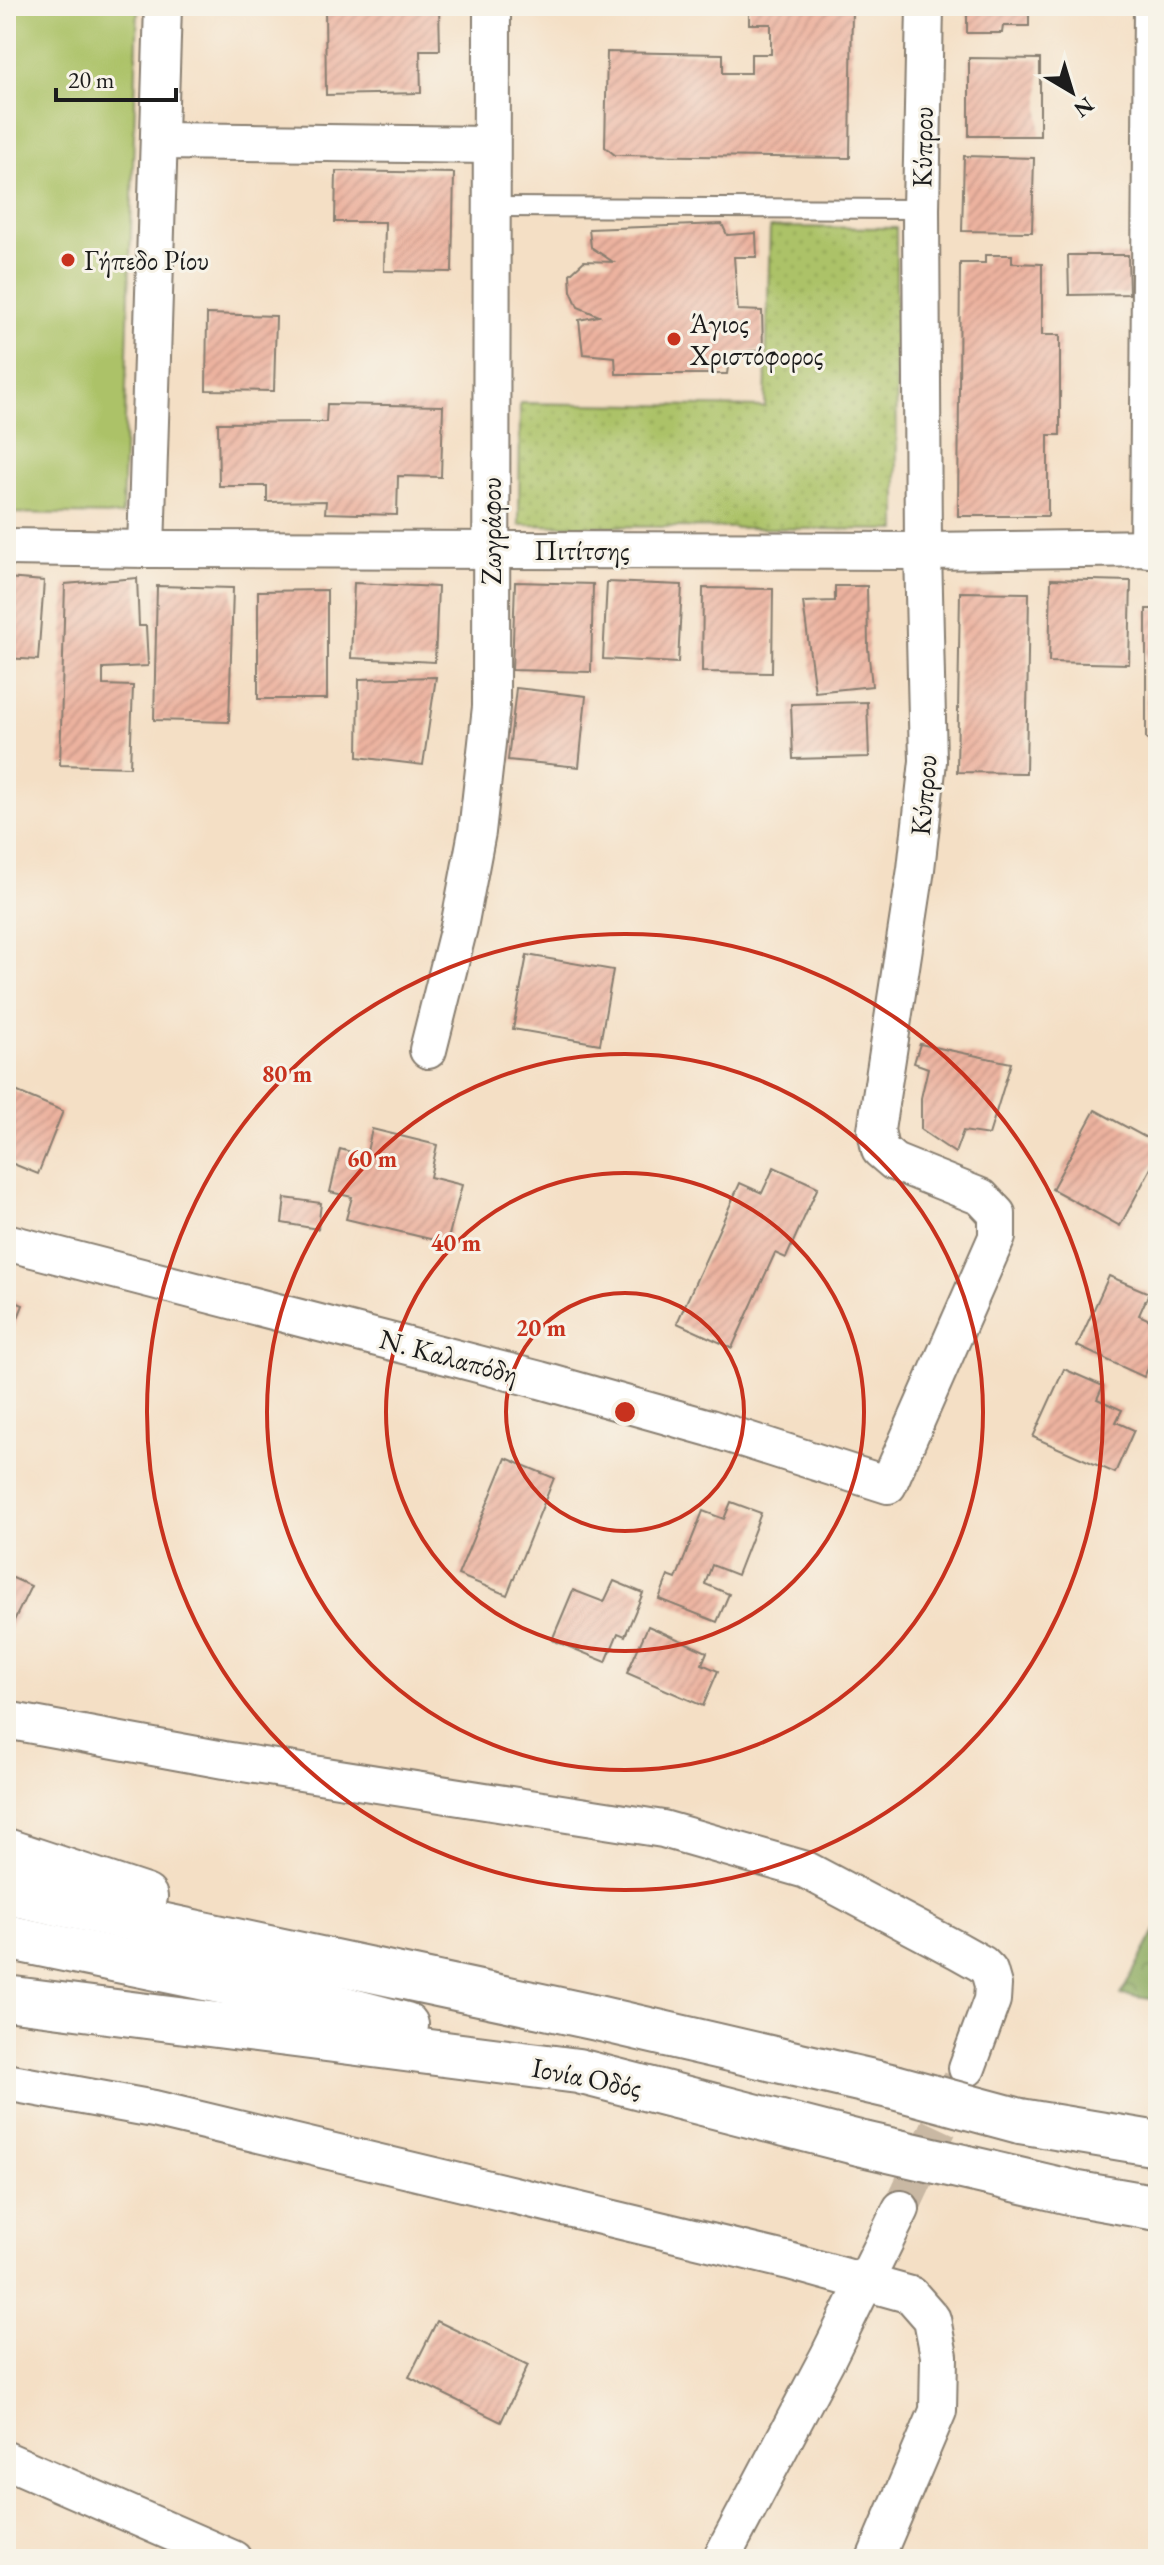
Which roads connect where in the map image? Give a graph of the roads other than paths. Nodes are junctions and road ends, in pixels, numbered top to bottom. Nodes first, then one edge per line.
1 (163, 6) edge
2 (492, 6) edge
3 (925, 6) edge
4 (1152, 6) edge
5 (160, 141) junction
6 (490, 145) junction
7 (491, 207) junction
8 (921, 209) junction
9 (6, 547) edge
10 (1153, 548) edge
11 (146, 549) junction
12 (492, 549) junction
13 (923, 551) junction
14 (428, 1050) dead end
15 (6, 1242) edge
16 (888, 1485) joint
17 (6, 1720) edge
18 (6, 1851) edge
19 (6, 1892) edge
20 (6, 1937) edge
21 (349, 1965) junction
22 (6, 1998) edge
23 (967, 2068) tunnel mouth
24 (578, 2071) junction
25 (6, 2082) edge
26 (1158, 2144) edge
27 (1158, 2208) edge
28 (901, 2209) tunnel mouth
29 (866, 2281) junction
30 (6, 2460) edge
31 (233, 2559) edge
32 (721, 2559) edge
33 (875, 2559) edge

1 - 5 street
2 - 6 street, Ζωγράφου
3 - 8 street, Κύπρου
4 - 10 street
5 - 6 street
5 - 11 street
6 - 7 street, Ζωγράφου
7 - 8 lane
7 - 12 street, Ζωγράφου
8 - 13 street, Κύπρου
9 - 11 street, Πιτίτσης
10 - 13 street, Πιτίτσης
11 - 12 street, Πιτίτσης
12 - 13 street, Πιτίτσης
12 - 14 street, Ζωγράφου
13 - 16 street, Κύπρου
15 - 16 street, Ν. Καλαπόδη
17 - 23 street
18 - 21 highway
19 - 21 highway
20 - 24 highway
21 - 26 highway, Ιονία Οδός, bridge
22 - 24 highway, Ιονία Οδός
24 - 27 highway, Ιονία Οδός, bridge
25 - 29 street
28 - 29 street
29 - 32 street
29 - 33 street
30 - 31 street

